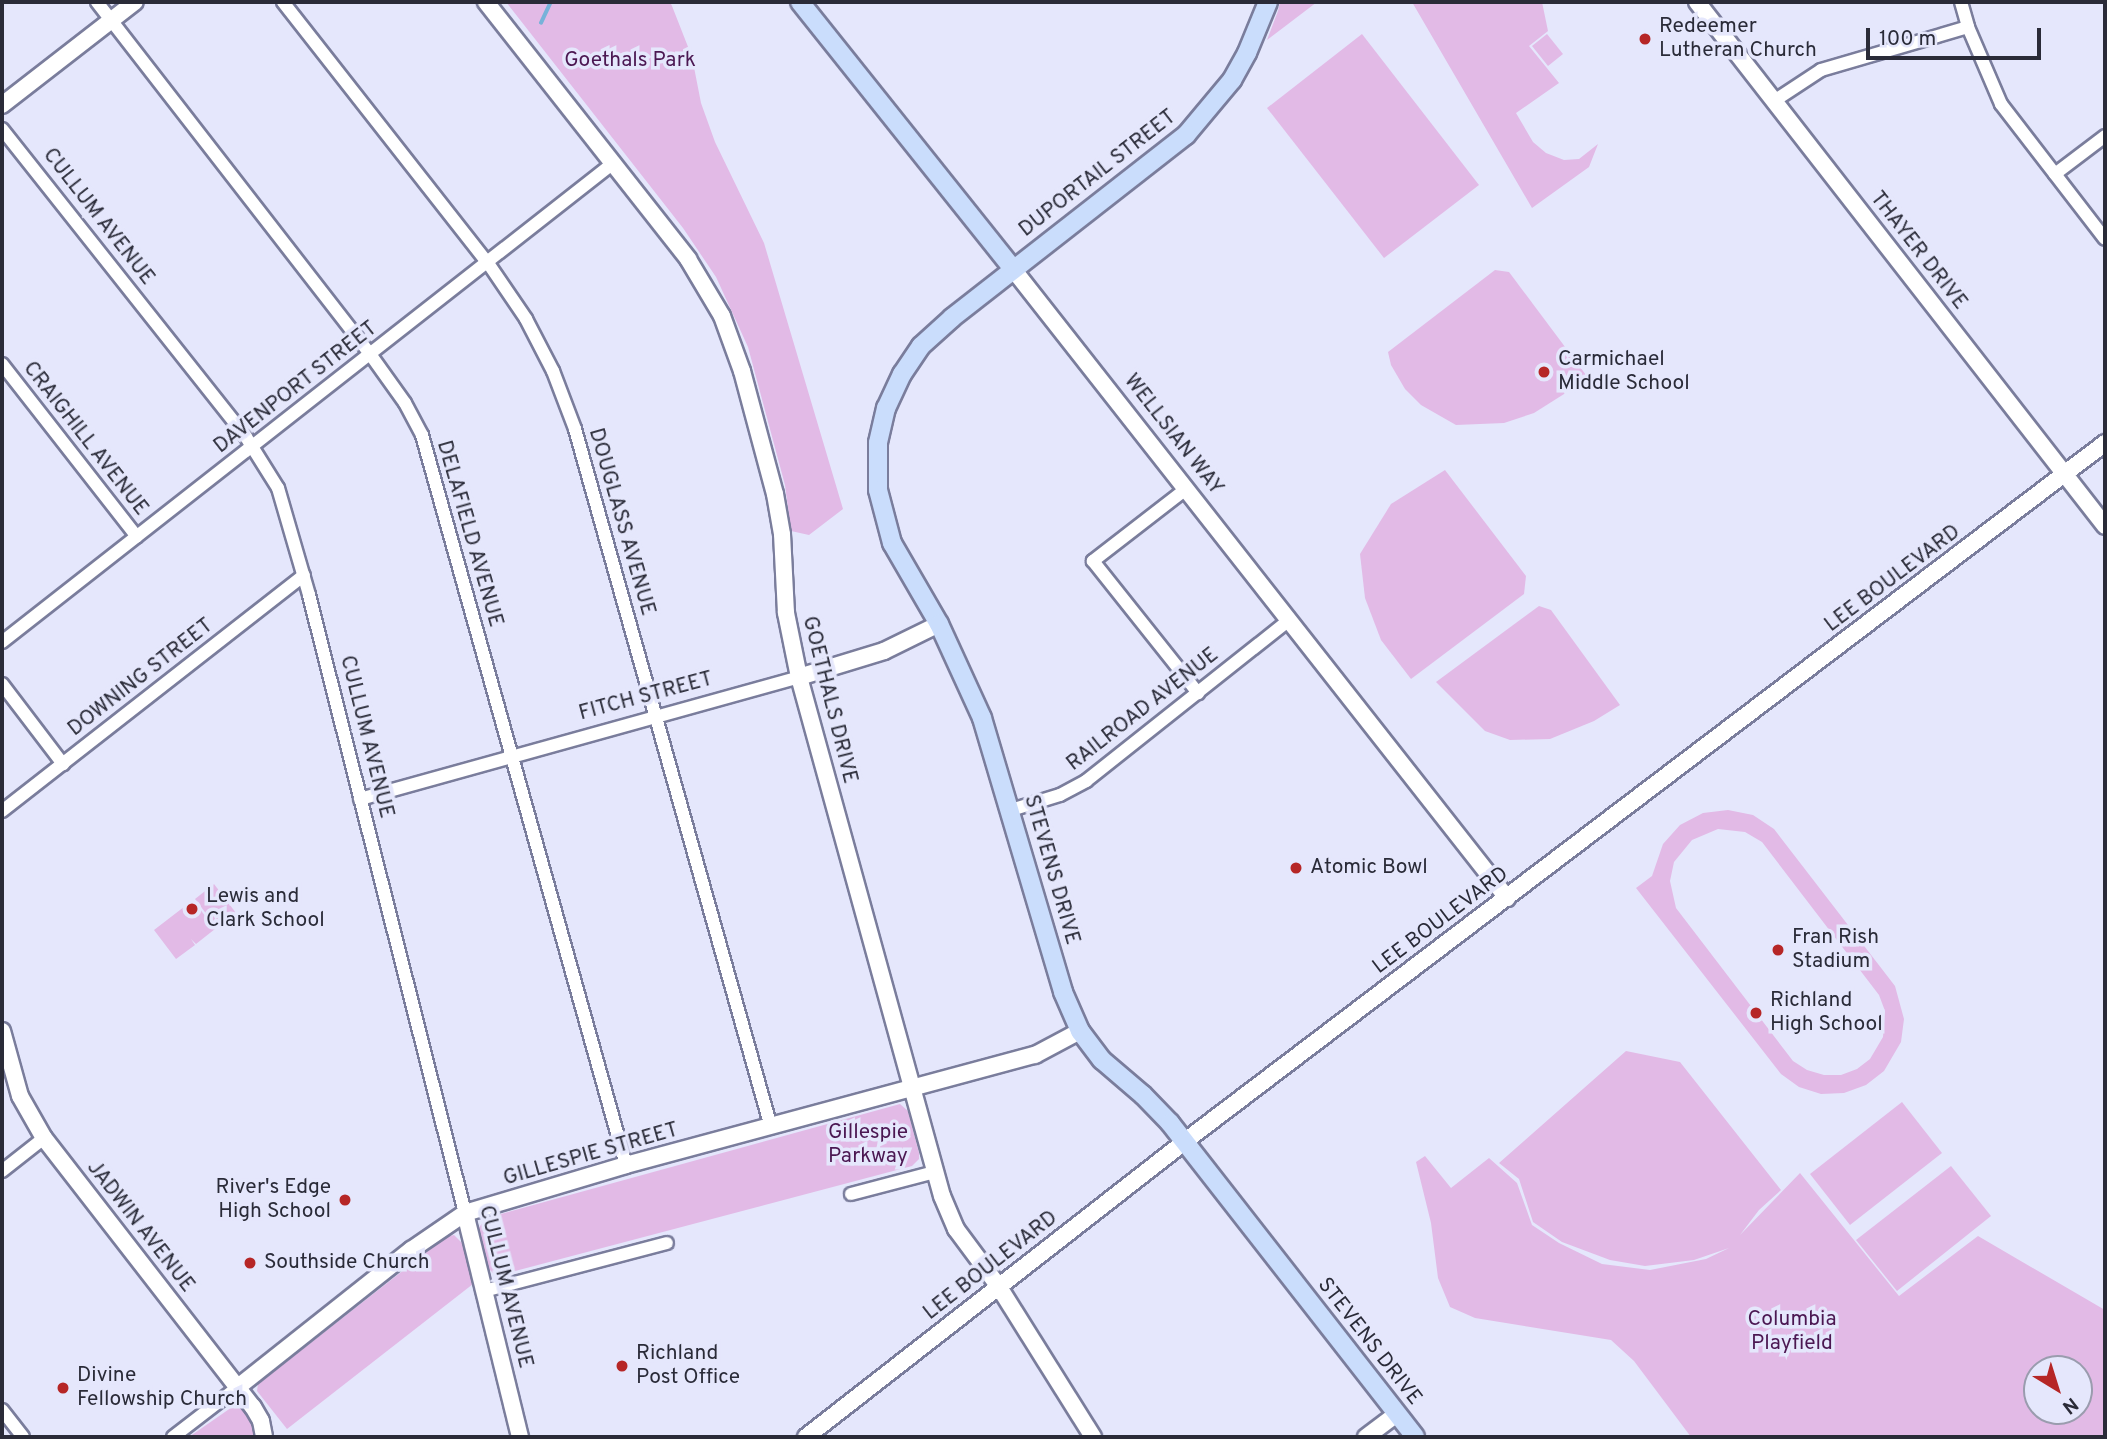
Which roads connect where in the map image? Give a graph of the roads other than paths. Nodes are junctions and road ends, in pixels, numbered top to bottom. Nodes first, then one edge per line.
1 (97, 2) edge
2 (135, 2) edge
3 (283, 2) edge
4 (486, 2) edge
5 (800, 2) edge
6 (1268, 2) edge
7 (1697, 2) edge
8 (1961, 2) edge
9 (111, 20) junction
10 (1968, 27) junction
11 (1774, 101) junction
12 (2, 105) edge
13 (2, 129) edge
14 (2105, 136) edge
15 (612, 163) junction
16 (2055, 174) junction
17 (2105, 239) edge
18 (488, 263) junction
19 (1013, 269) junction
20 (370, 354) junction
21 (2, 364) edge
22 (2105, 443) edge
23 (253, 446) junction
24 (2065, 474) junction
25 (1186, 489) junction
26 (2105, 526) edge
27 (137, 537) junction
28 (304, 575) junction
29 (1288, 621) junction
30 (939, 624) junction
31 (2, 642) edge
32 (799, 677) junction
33 (2, 684) edge
34 (1198, 693) junction
35 (656, 716) junction
36 (512, 755) junction
37 (63, 764) junction
38 (360, 799) junction
39 (1011, 810) junction
40 (2, 811) edge
41 (1507, 898) junction
42 (2, 1031) edge
43 (1080, 1031) junction
44 (912, 1087) junction
45 (771, 1127) junction
46 (44, 1138) junction
47 (1185, 1141) junction
48 (626, 1165) junction
49 (2, 1171) edge
50 (935, 1172) junction
51 (851, 1195) dead end
52 (465, 1213) junction
53 (667, 1243) dead end
54 (999, 1287) junction
55 (484, 1291) junction
56 (238, 1387) junction
57 (2, 1410) edge
58 (1395, 1415) junction
59 (23, 1437) edge
60 (173, 1437) edge
61 (264, 1437) edge
62 (520, 1437) edge
63 (806, 1437) edge
64 (1093, 1437) edge
65 (1366, 1437) edge
66 (1415, 1437) edge

1 - 9 street, DELAFIELD AVENUE
2 - 9 street
3 - 18 street, DOUGLASS AVENUE
4 - 15 street, GOETHALS DRIVE
5 - 19 main road, WELLSIAN WAY
6 - 19 main road, DUPORTAIL STREET
7 - 11 street, THAYER DRIVE
8 - 10 street
9 - 12 street
9 - 20 street, DELAFIELD AVENUE
10 - 11 street
10 - 16 street
11 - 24 street, THAYER DRIVE
13 - 23 street, CULLUM AVENUE
14 - 16 street
15 - 18 street, DAVENPORT STREET
15 - 32 street, GOETHALS DRIVE
16 - 17 street
18 - 20 street, DAVENPORT STREET
18 - 35 street, DOUGLASS AVENUE
19 - 25 street, WELLSIAN WAY
19 - 30 main road, STEVENS DRIVE
20 - 23 street, DAVENPORT STREET
20 - 36 street, DELAFIELD AVENUE
21 - 27 street, CRAIGHILL AVENUE
22 - 24 street, LEE BOULEVARD
23 - 27 street, DAVENPORT STREET
23 - 28 street, CULLUM AVENUE
24 - 26 street, THAYER DRIVE
24 - 41 street, LEE BOULEVARD
25 - 29 street, WELLSIAN WAY
25 - 34 street
27 - 31 street, DAVENPORT STREET
28 - 37 street, DOWNING STREET
28 - 38 street, CULLUM AVENUE
29 - 34 street, RAILROAD AVENUE
29 - 41 street, WELLSIAN WAY
30 - 32 street, FITCH STREET
30 - 39 main road, STEVENS DRIVE
32 - 35 street, FITCH STREET
32 - 44 street, GOETHALS DRIVE
33 - 37 street
34 - 39 street, RAILROAD AVENUE
35 - 36 street, FITCH STREET
35 - 45 street, DOUGLASS AVENUE
36 - 38 street, FITCH STREET
36 - 48 street, DELAFIELD AVENUE
37 - 40 street, DOWNING STREET
38 - 52 street, CULLUM AVENUE
39 - 43 main road, STEVENS DRIVE
41 - 47 street, LEE BOULEVARD
42 - 46 street, JADWIN AVENUE
43 - 44 street, GILLESPIE STREET
43 - 47 main road, STEVENS DRIVE
44 - 45 street, GILLESPIE STREET
44 - 50 street, GOETHALS DRIVE
45 - 48 street, GILLESPIE STREET
46 - 49 street
46 - 56 street, JADWIN AVENUE
47 - 54 street, LEE BOULEVARD
47 - 58 main road, STEVENS DRIVE
48 - 52 street, GILLESPIE STREET
50 - 51 street
50 - 54 street, GOETHALS DRIVE
52 - 55 street, CULLUM AVENUE
52 - 56 street, GILLESPIE STREET
53 - 55 street
54 - 63 street, LEE BOULEVARD
54 - 64 street, GOETHALS DRIVE
55 - 62 street, CULLUM AVENUE
56 - 60 street, GILLESPIE STREET
56 - 61 street, JADWIN AVENUE
57 - 59 street
58 - 65 street
58 - 66 main road, STEVENS DRIVE

